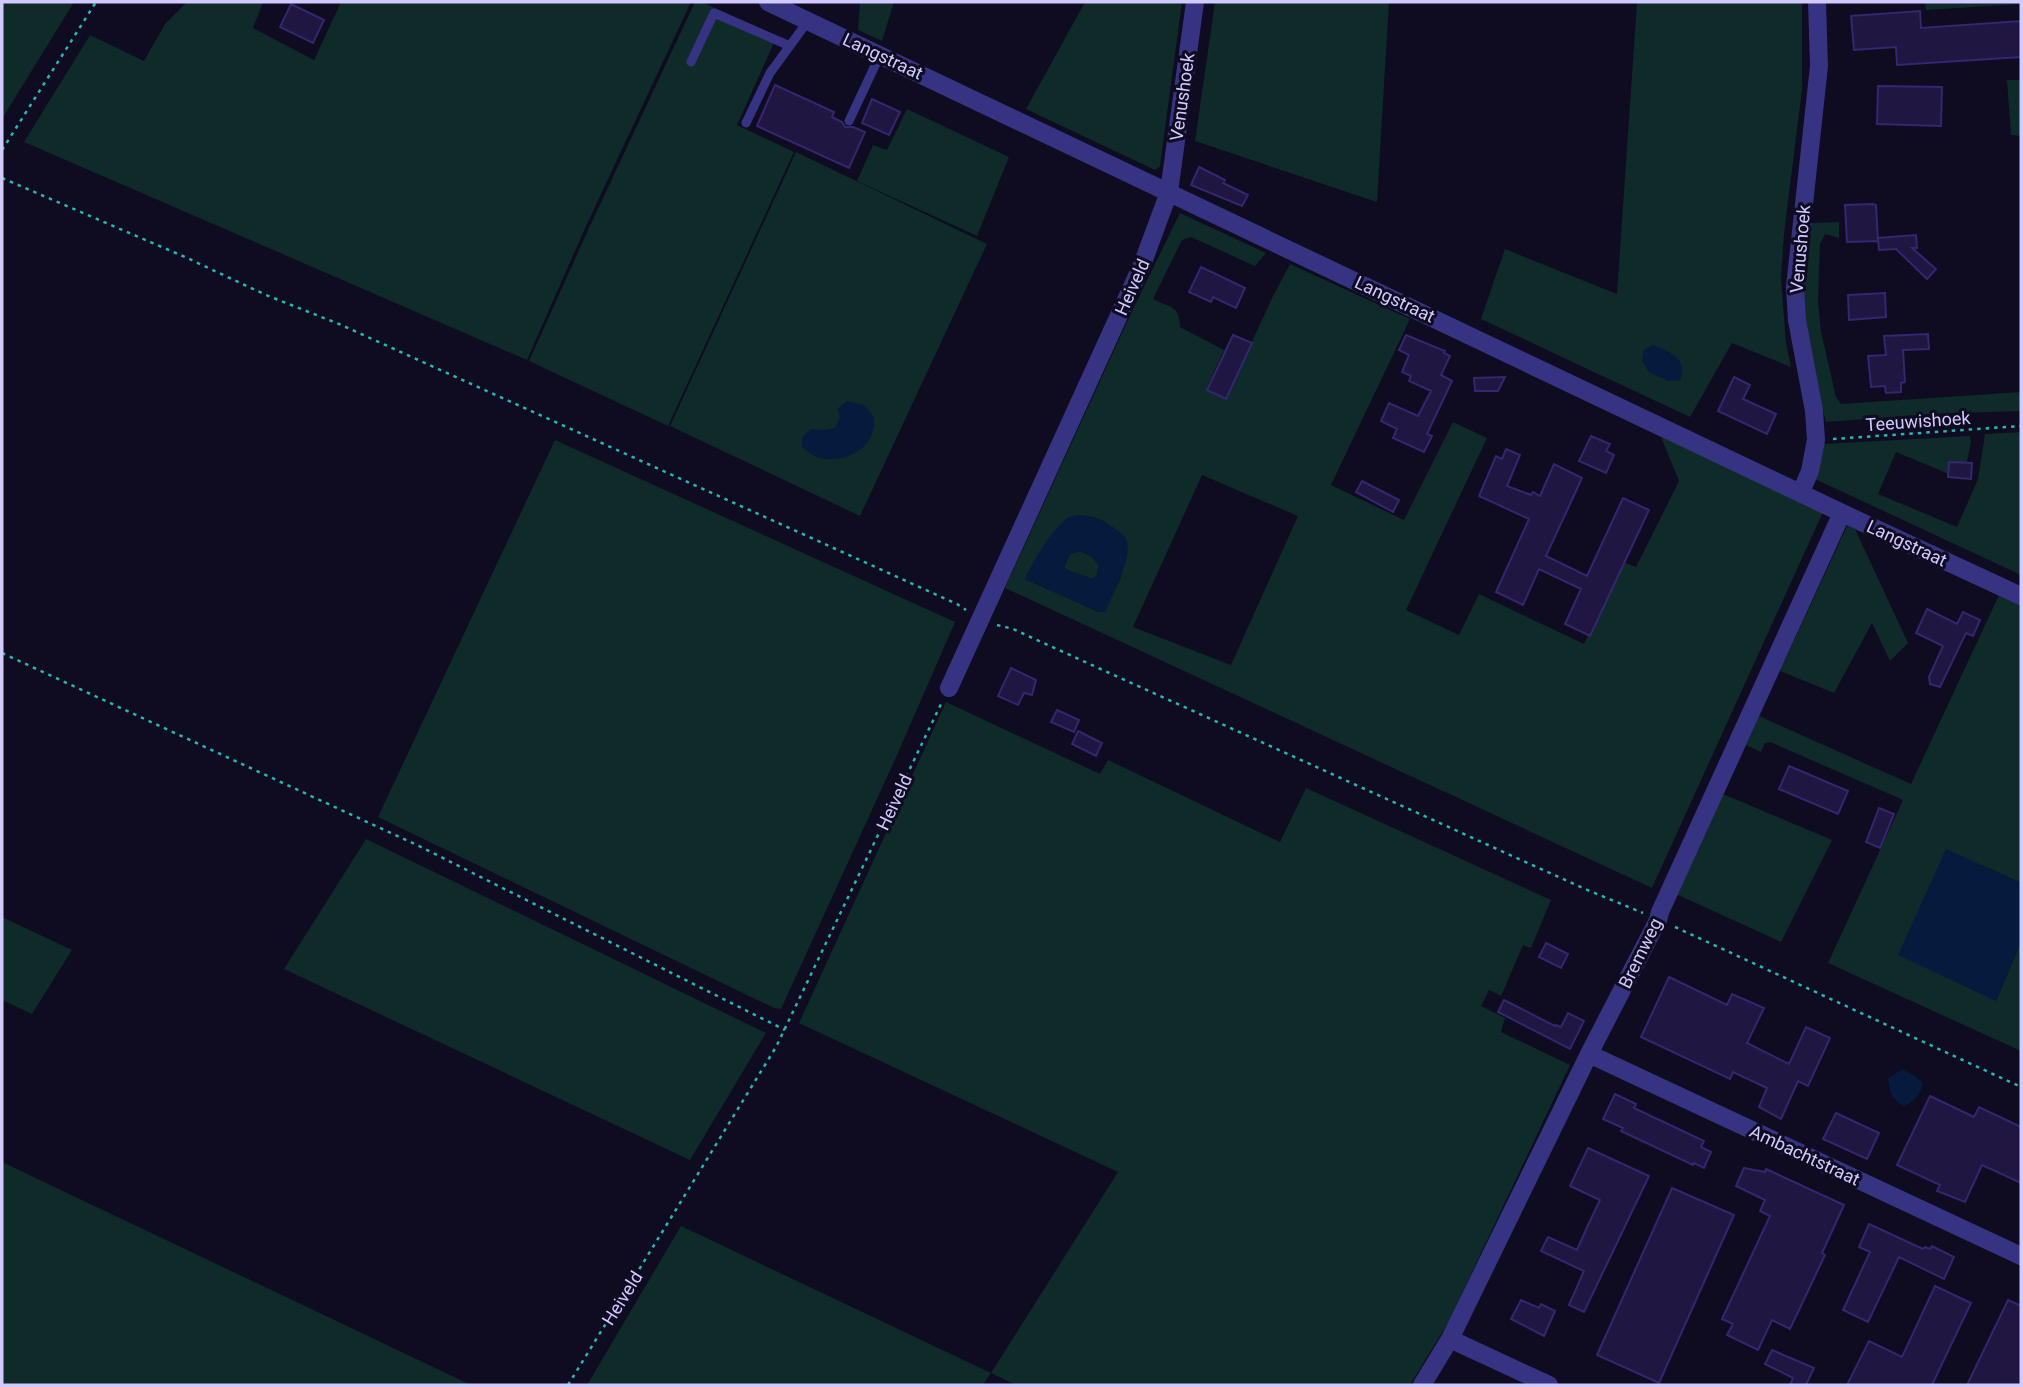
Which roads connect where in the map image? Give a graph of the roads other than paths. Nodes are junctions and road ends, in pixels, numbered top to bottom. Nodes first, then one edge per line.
1 (768, 2) edge
2 (1195, 2) edge
3 (1817, 2) edge
4 (808, 20) junction
5 (790, 46) junction
6 (880, 55) junction
7 (691, 62) dead end
8 (849, 121) dead end
9 (746, 122) dead end
10 (1169, 192) junction
11 (1801, 492) junction
12 (1842, 513) junction
13 (2021, 596) edge
14 (949, 688) road end
15 (1589, 1054) junction
16 (2021, 1256) edge
17 (1450, 1339) junction
18 (1422, 1385) edge
19 (1549, 1385) edge

1 - 4 street, Langstraat
2 - 10 street, Venushoek
3 - 11 street, Venushoek
4 - 5 lane
4 - 6 street, Langstraat
5 - 7 lane
5 - 9 lane
6 - 8 lane
6 - 10 street, Langstraat
10 - 11 street, Langstraat
10 - 14 street, Heiveld
11 - 12 street, Langstraat
12 - 13 street, Langstraat
12 - 15 street, Bremweg
15 - 16 street, Ambachtstraat
15 - 17 street, Bremweg
17 - 18 street, Bremweg
17 - 19 street

